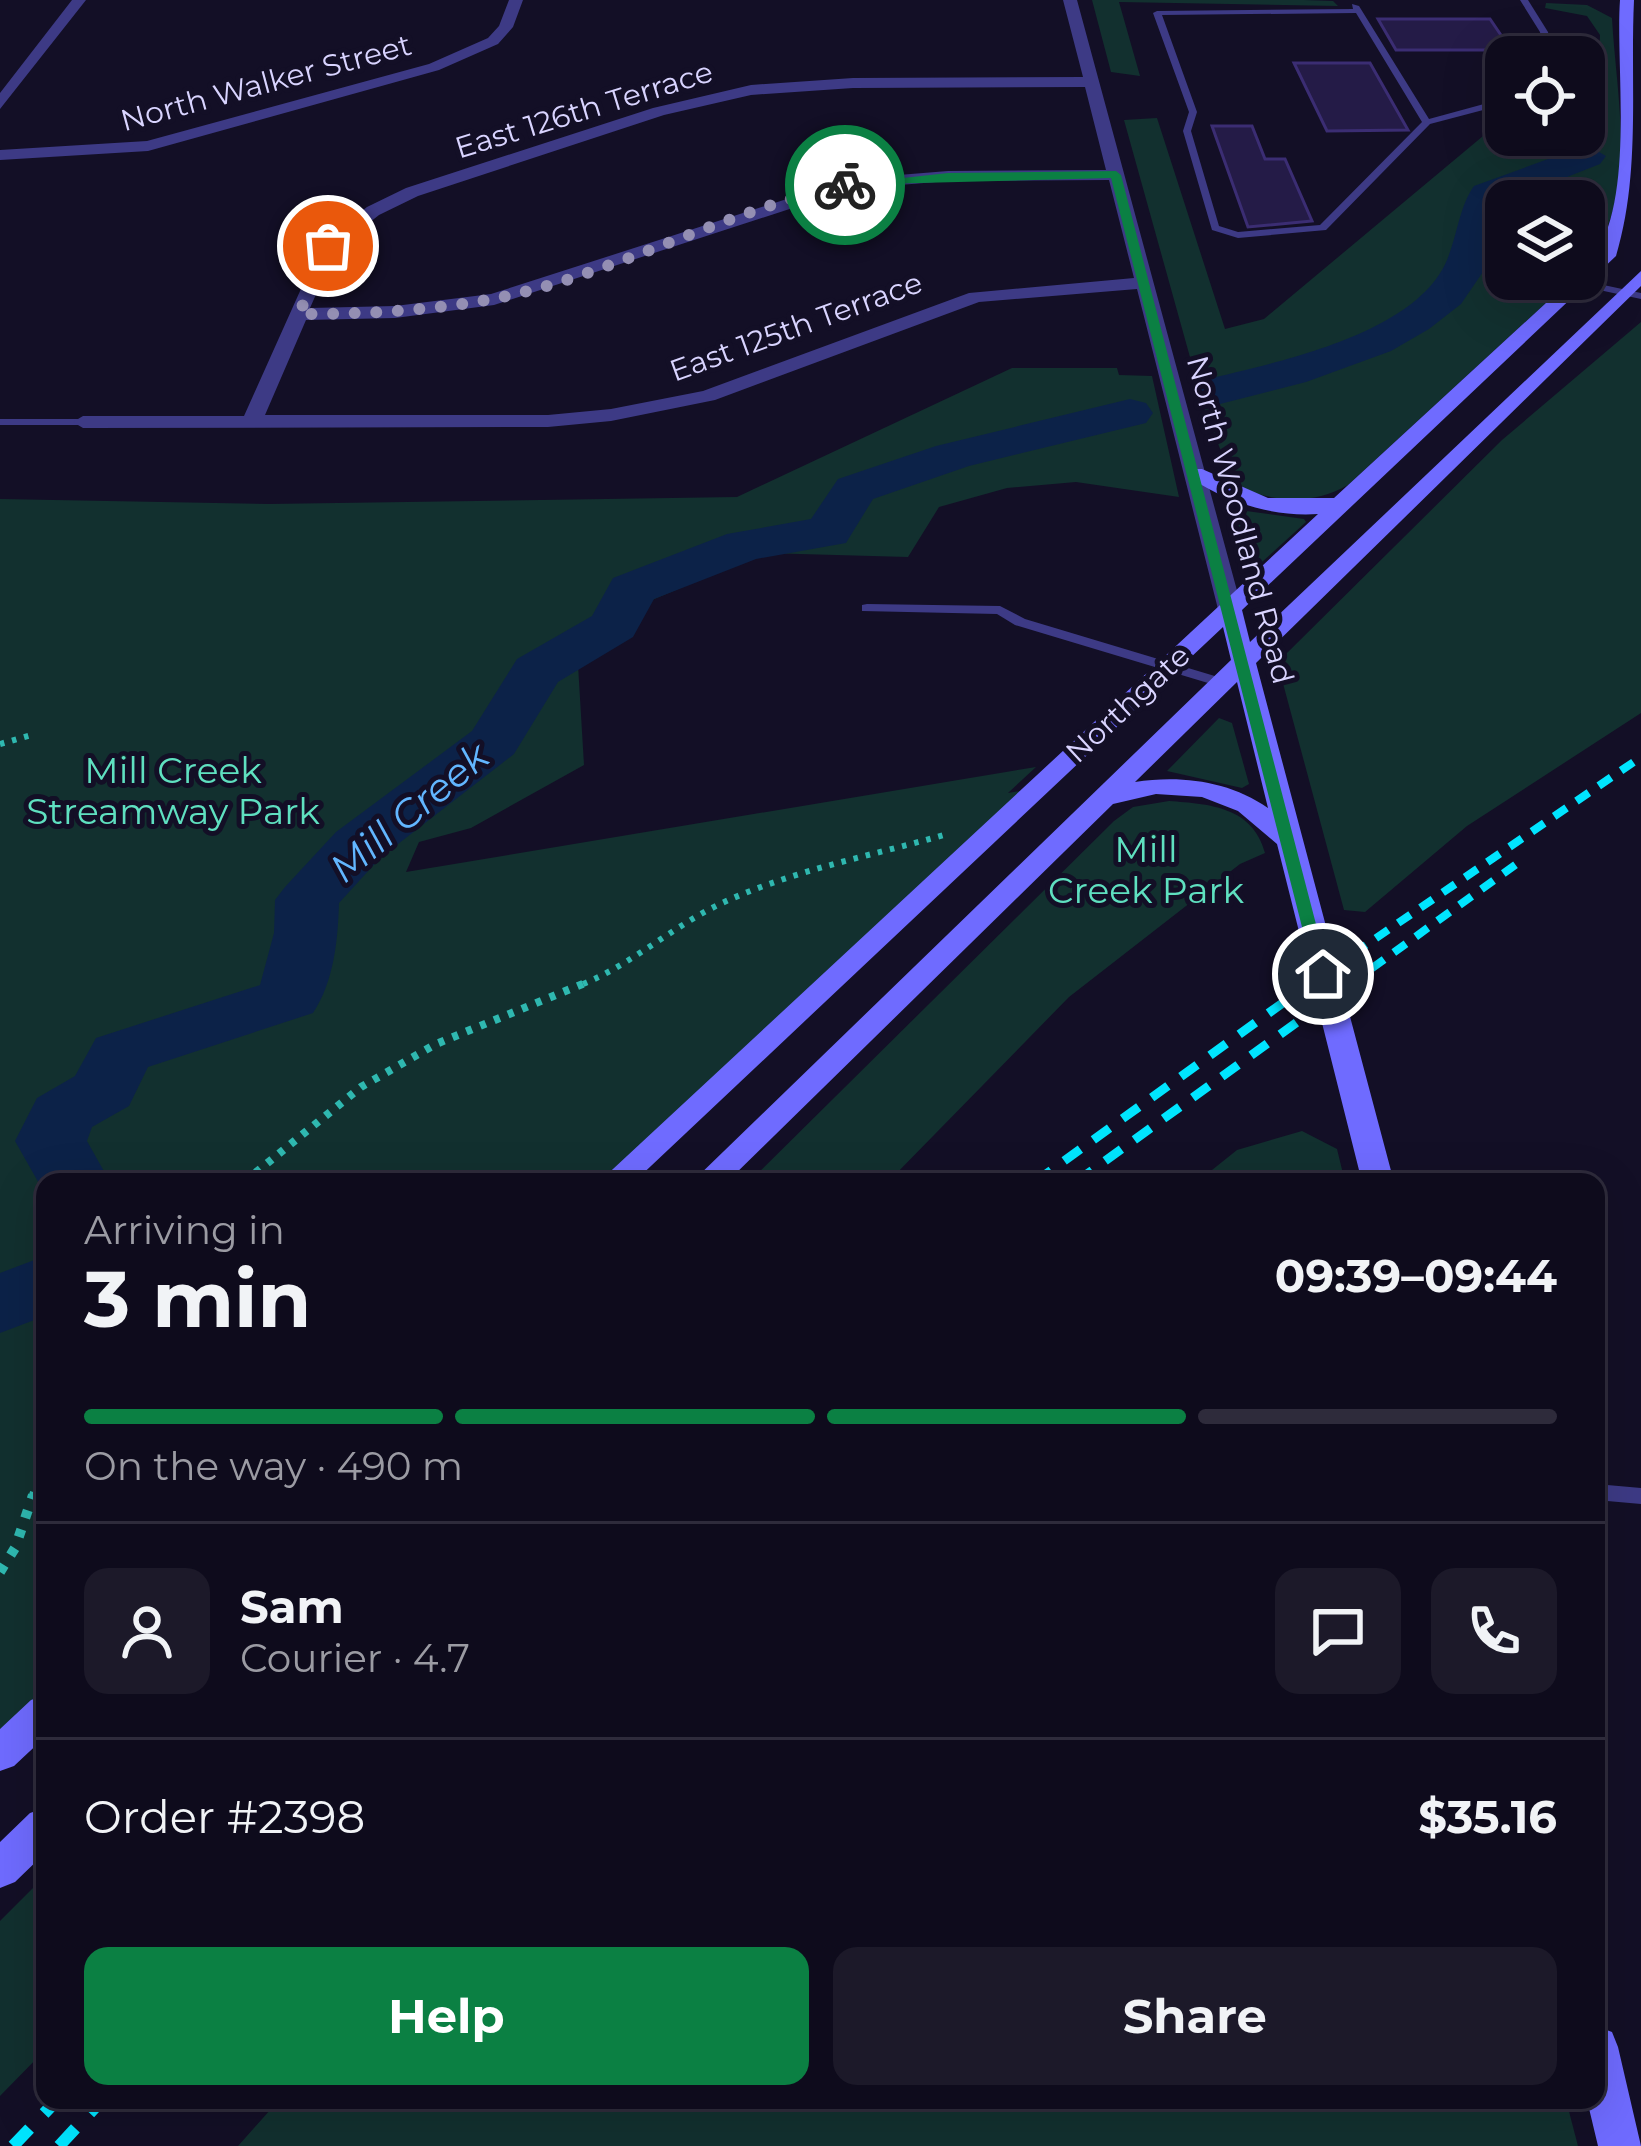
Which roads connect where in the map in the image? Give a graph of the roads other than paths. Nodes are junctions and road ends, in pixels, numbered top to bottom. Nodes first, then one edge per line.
1 (79, 0) edge
2 (516, 0) edge
3 (1070, 0) edge
4 (1352, 0) edge
5 (1524, 0) edge
6 (1627, 0) edge
7 (1358, 11) junction
8 (1545, 36) edge
9 (1092, 82) junction
10 (0, 104) edge
11 (1485, 106) edge
12 (1427, 122) junction
13 (0, 155) edge
14 (1116, 175) junction
15 (1605, 253) edge
16 (1144, 283) junction
17 (1605, 285) edge
18 (1636, 288) edge
19 (1562, 300) edge
20 (299, 314) junction
21 (252, 421) junction
22 (0, 422) edge
23 (83, 422) joint
24 (1195, 473) junction
25 (1345, 503) junction
26 (867, 608) dead end
27 (1230, 609) junction
28 (1244, 663) junction
29 (1168, 667) junction
30 (1223, 683) junction
31 (1103, 799) junction
32 (1287, 843) junction
33 (625, 1173) edge
34 (717, 1173) edge
35 (1376, 1173) edge
36 (1605, 1493) edge
37 (1641, 1496) edge
38 (36, 1720) edge
39 (0, 1754) edge
40 (36, 1835) edge
41 (0, 1869) edge
42 (1605, 2083) edge
43 (1621, 2146) edge

1 - 10 street
2 - 13 street, North Walker Street
3 - 9 street, North Woodland Road
4 - 7 lane
5 - 8 lane
6 - 15 main road, Northgate
7 - 12 lane
7 - 12 lane
9 - 14 street, North Woodland Road
9 - 20 street, East 126th Terrace
11 - 12 lane
14 - 16 street, North Woodland Road
14 - 20 street
16 - 21 street, East 125th Terrace
16 - 24 street, North Woodland Road
17 - 18 lane
18 - 28 main road, Northgate
19 - 25 main road, Northgate
20 - 21 street, East 126th Terrace
21 - 23 street, East 125th Terrace
22 - 23 lane
24 - 25 main road
24 - 27 street, North Woodland Road
25 - 27 main road, Northgate
26 - 29 lane
27 - 28 main road, North Woodland Road
27 - 29 main road, Northgate
28 - 30 main road, Northgate
28 - 32 main road, North Woodland Road
29 - 30 lane
29 - 33 main road, Northgate
30 - 31 main road, Northgate
31 - 32 main road
31 - 34 main road, Northgate
32 - 35 main road, North Woodland Road
36 - 37 lane
38 - 39 main road
40 - 41 main road
42 - 43 main road

